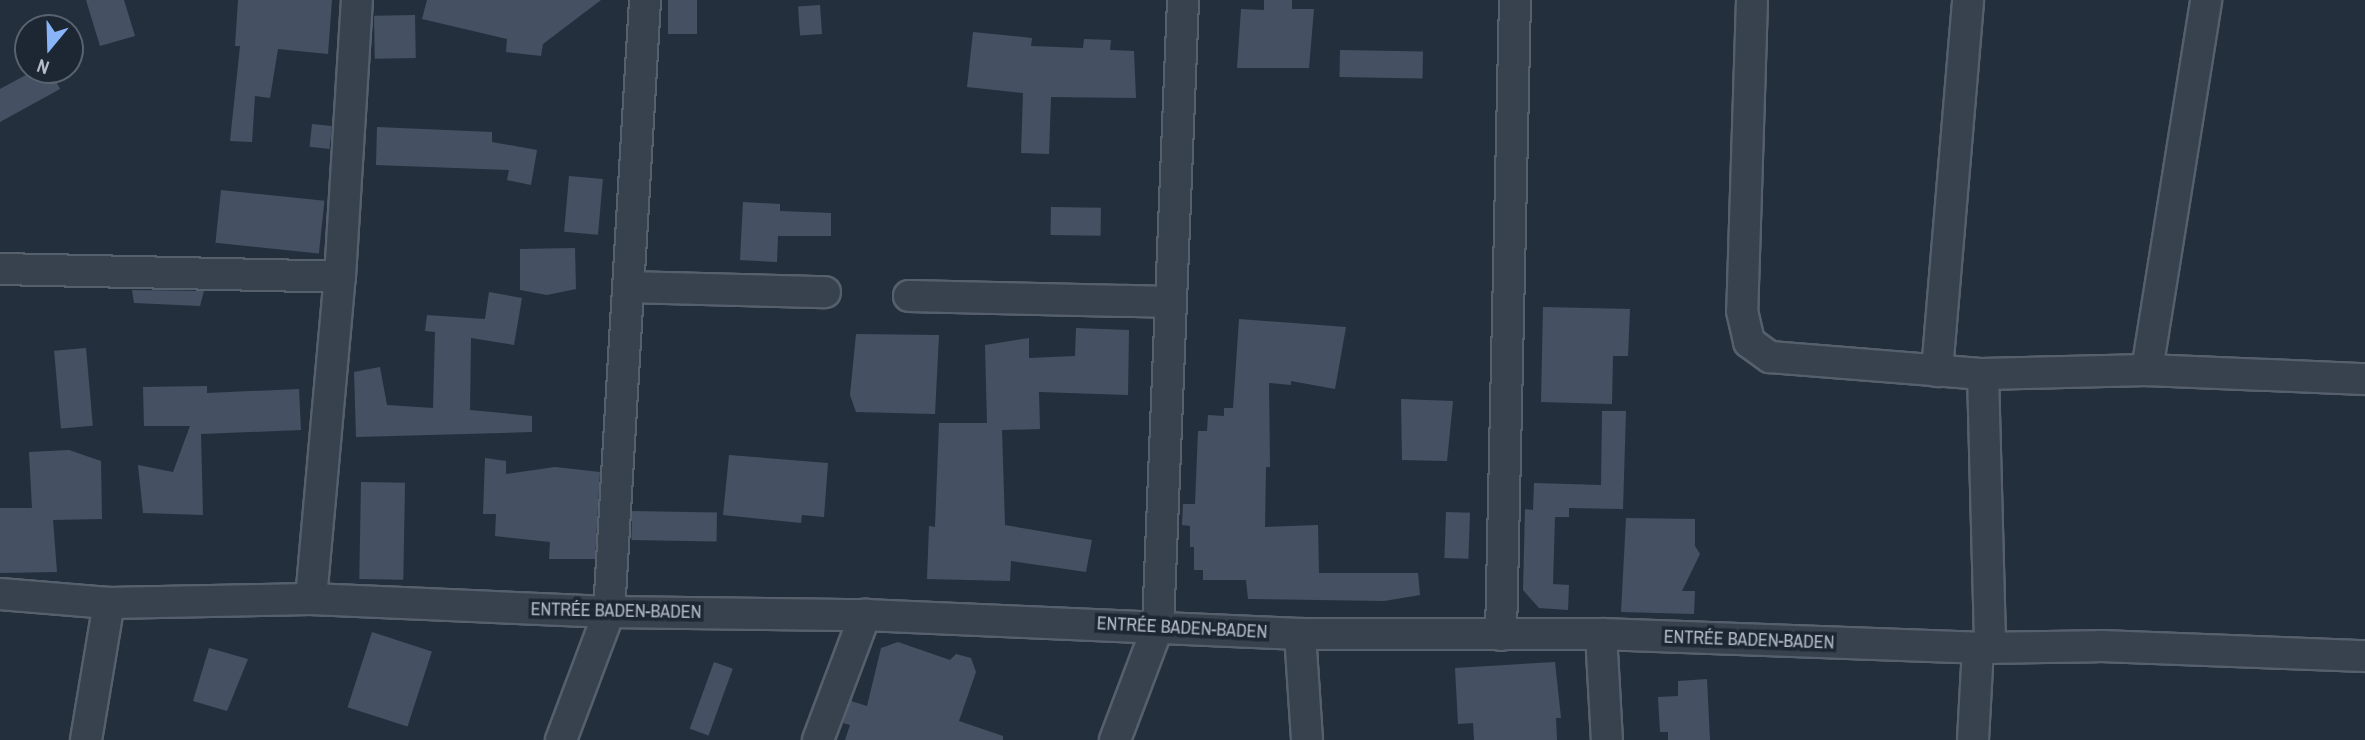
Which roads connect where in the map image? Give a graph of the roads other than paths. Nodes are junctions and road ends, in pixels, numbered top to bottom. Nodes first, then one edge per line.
1 (358, 0) edge
2 (645, 0) edge
3 (1183, 0) edge
4 (1515, 0) edge
5 (1752, 0) edge
6 (1968, 0) edge
7 (2206, 0) edge
8 (0, 269) edge
9 (340, 278) junction
10 (628, 287) junction
11 (825, 292) dead end
12 (909, 296) dead end
13 (1168, 302) junction
14 (2147, 370) junction
15 (1937, 371) junction
16 (1983, 374) junction
17 (2365, 379) edge
18 (0, 594) edge
19 (311, 599) junction
20 (109, 603) junction
21 (610, 612) junction
22 (865, 615) junction
23 (1158, 626) junction
24 (1300, 634) junction
25 (1601, 634) junction
26 (1501, 635) junction
27 (1984, 648) junction
28 (2365, 656) edge
29 (86, 740) edge
30 (561, 740) edge
31 (818, 740) edge
32 (1115, 740) edge
33 (1307, 740) edge
34 (1607, 740) edge
35 (1973, 740) edge

1 - 9 street
2 - 10 street
3 - 13 street
4 - 26 street
5 - 15 street
6 - 15 street
7 - 14 street
8 - 9 street
9 - 19 street
10 - 11 street
10 - 21 street
12 - 13 street
13 - 23 street
14 - 16 street
14 - 17 street
15 - 16 street
16 - 27 street
18 - 20 street, ENTRÉE BADEN-BADEN
19 - 20 street, ENTRÉE BADEN-BADEN
19 - 21 street, ENTRÉE BADEN-BADEN
20 - 29 street
21 - 22 street, ENTRÉE BADEN-BADEN
21 - 30 street
22 - 23 street, ENTRÉE BADEN-BADEN
22 - 31 street
23 - 24 street, ENTRÉE BADEN-BADEN
23 - 32 street
24 - 26 street, ENTRÉE BADEN-BADEN
24 - 33 street
25 - 26 street, ENTRÉE BADEN-BADEN
25 - 27 street, ENTRÉE BADEN-BADEN
25 - 34 street
27 - 28 street, ENTRÉE BADEN-BADEN
27 - 35 street

